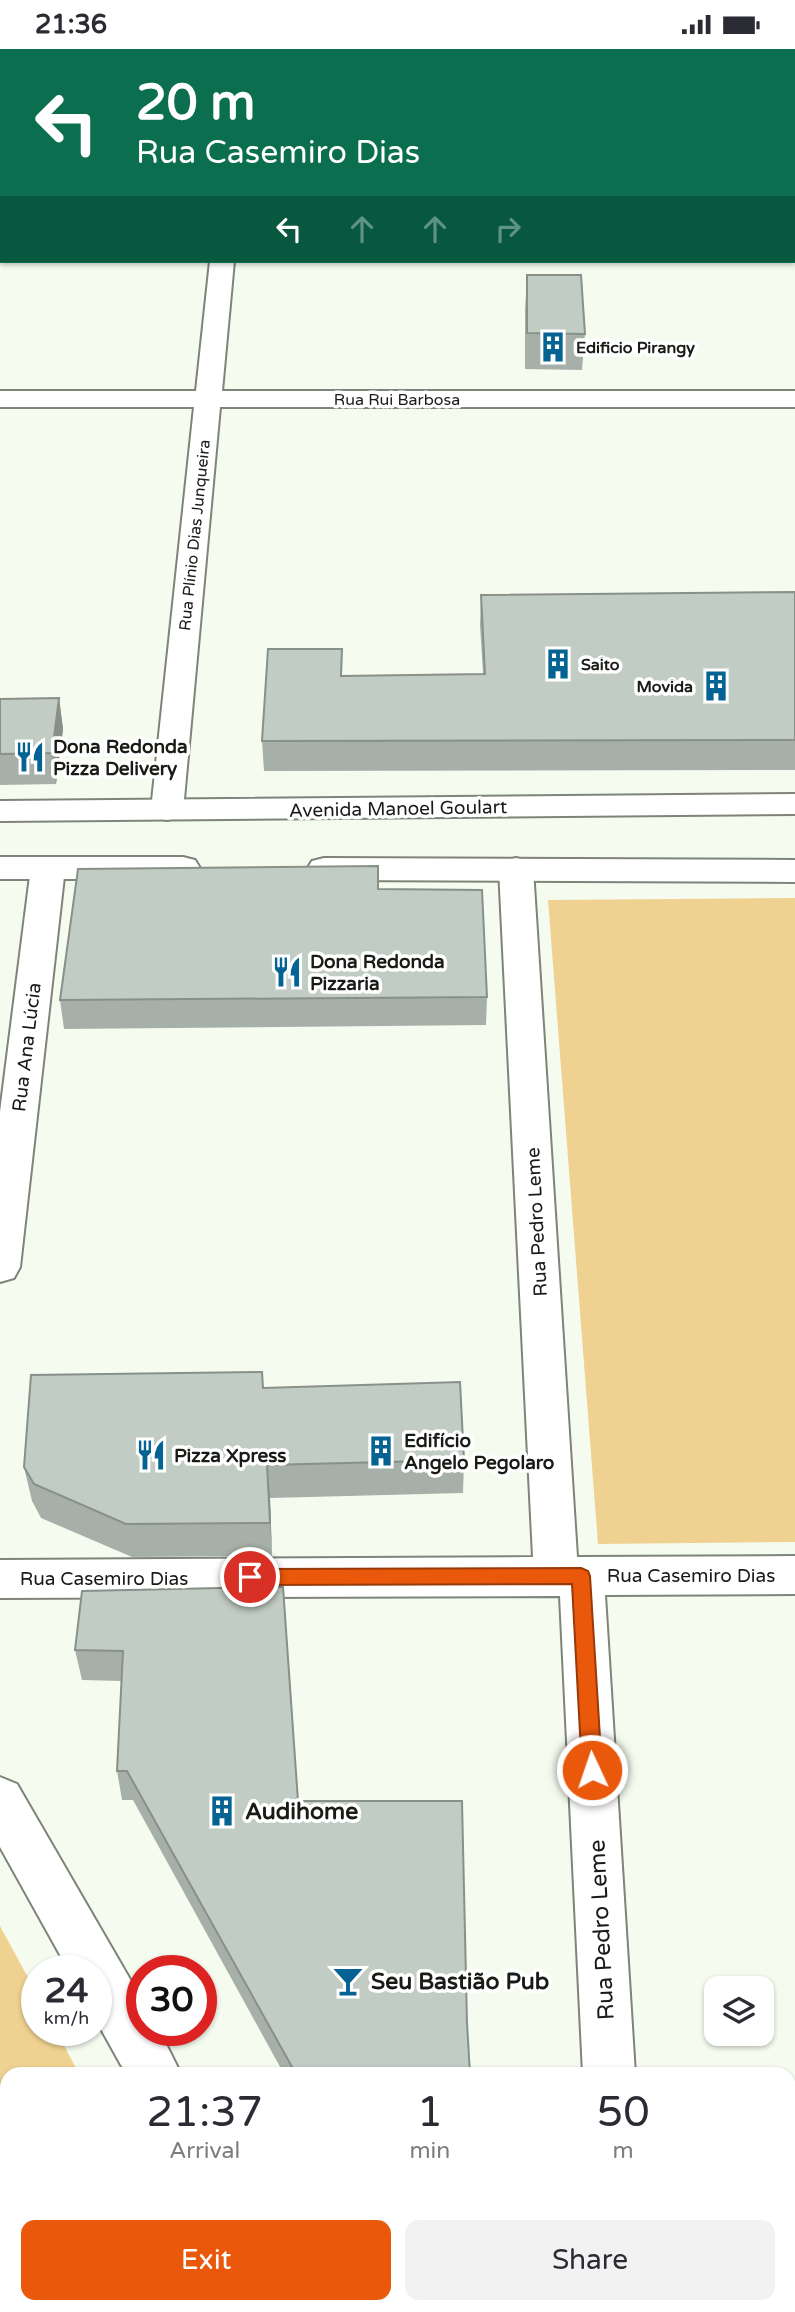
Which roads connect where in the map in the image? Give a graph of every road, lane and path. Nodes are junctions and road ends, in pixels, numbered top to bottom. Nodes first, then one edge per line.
1 (222, 263) edge
2 (0, 399) edge
3 (208, 399) junction
4 (795, 399) edge
5 (795, 804) edge
6 (167, 810) junction
7 (0, 811) edge
8 (0, 868) edge
9 (48, 868) junction
10 (213, 869) edge
11 (296, 869) edge
12 (516, 869) junction
13 (795, 871) edge
14 (0, 1267) edge
15 (795, 1575) edge
16 (569, 1576) junction
17 (0, 1579) edge
18 (0, 1800) edge
19 (151, 2067) edge
20 (608, 2067) edge

1 - 3 street, Rua Plínio Dias Junqueira
2 - 3 street, Rua Rui Barbosa
3 - 4 street, Rua Rui Barbosa
3 - 6 street, Rua Plínio Dias Junqueira
5 - 6 street, Avenida Manoel Goulart
6 - 7 street, Avenida Manoel Goulart
8 - 9 street
9 - 10 street
9 - 14 street, Rua Ana Lúcia
11 - 12 street
12 - 13 street
12 - 16 street, Rua Pedro Leme
15 - 16 street, Rua Casemiro Dias
16 - 17 street, Rua Casemiro Dias
16 - 20 street, Rua Pedro Leme
18 - 19 street

